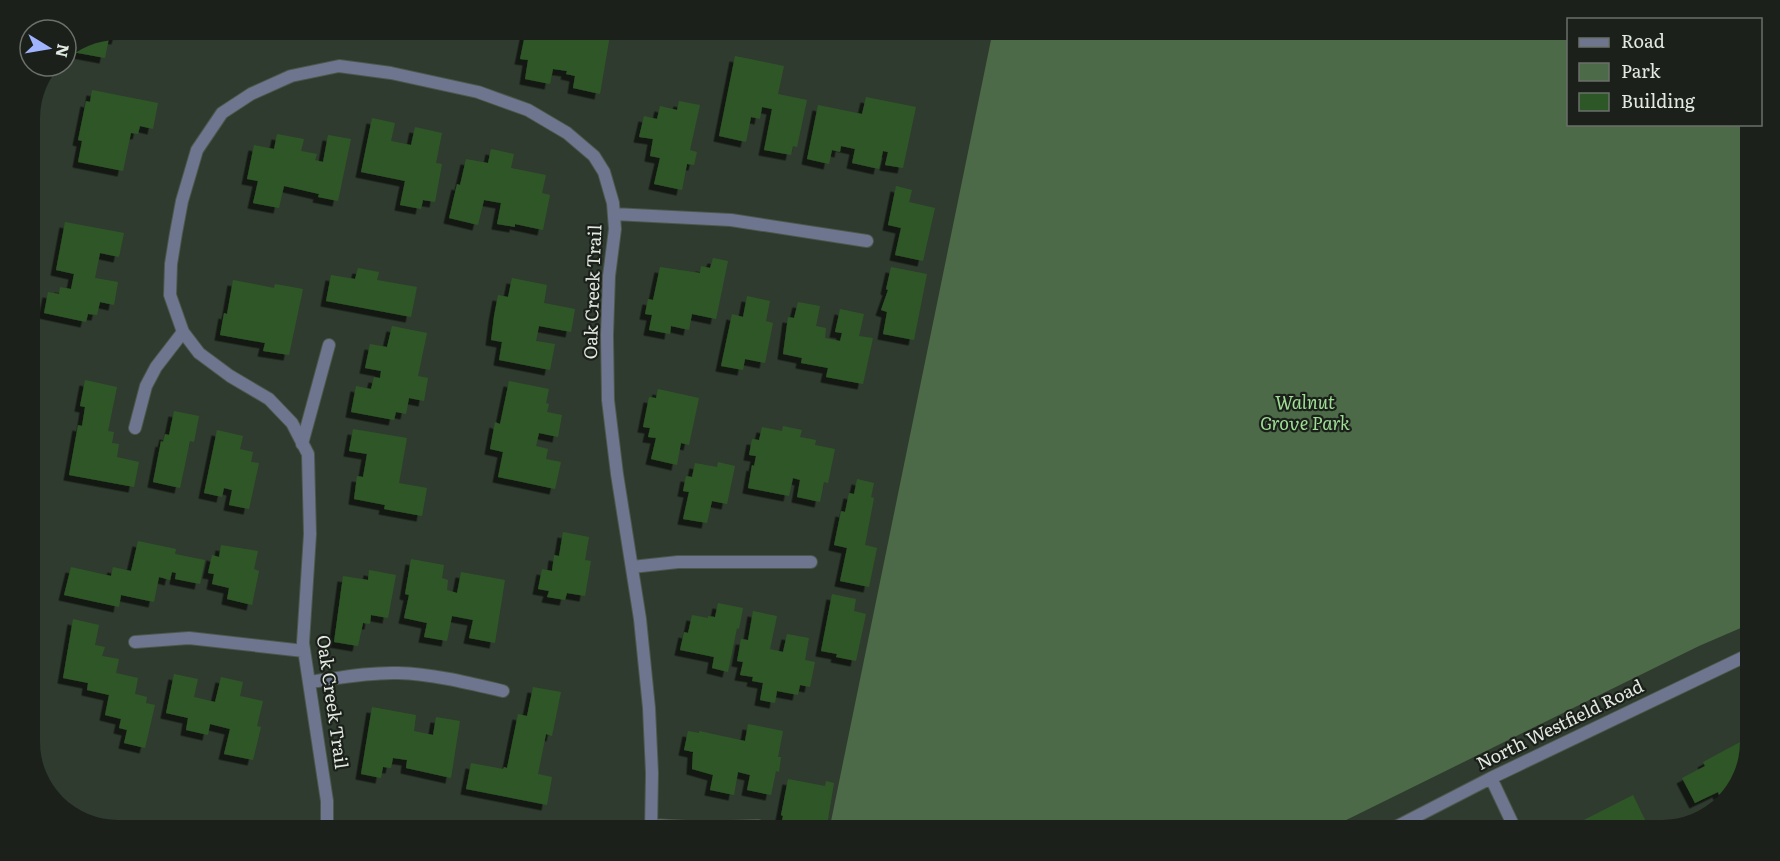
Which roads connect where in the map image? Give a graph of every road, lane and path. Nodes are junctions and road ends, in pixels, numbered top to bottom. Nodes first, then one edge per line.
1 (614, 214) junction
2 (867, 241) dead end
3 (183, 332) junction
4 (329, 345) dead end
5 (135, 428) dead end
6 (302, 444) junction
7 (811, 562) dead end
8 (632, 567) junction
9 (135, 642) dead end
10 (304, 651) junction
11 (1740, 659) edge
12 (310, 682) junction
13 (503, 691) dead end
14 (1491, 778) junction
15 (327, 820) edge
16 (651, 820) edge
17 (1409, 820) edge
18 (1511, 820) edge

1 - 2 street
1 - 3 street, Oak Creek Trail
1 - 8 street, Oak Creek Trail
3 - 5 street
3 - 6 street, Oak Creek Trail
4 - 6 street
6 - 10 street, Oak Creek Trail
7 - 8 street
8 - 16 street, Oak Creek Trail
9 - 10 street
10 - 12 street, Oak Creek Trail
11 - 14 street, North Westfield Road
12 - 13 street
12 - 15 street, Oak Creek Trail
14 - 17 street, North Westfield Road
14 - 18 street

